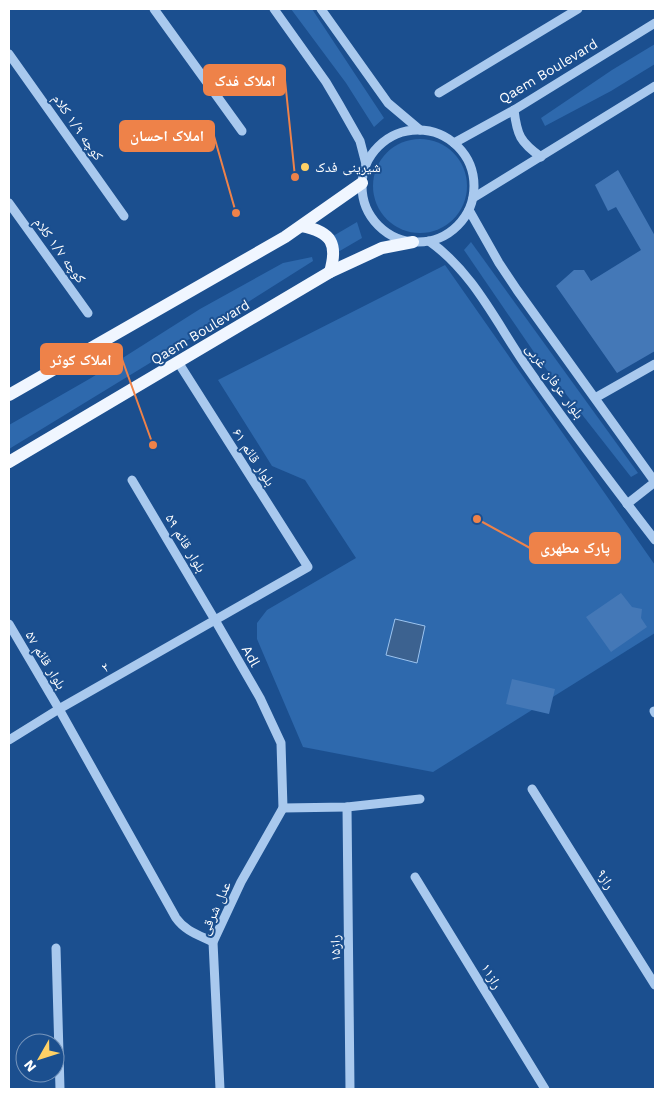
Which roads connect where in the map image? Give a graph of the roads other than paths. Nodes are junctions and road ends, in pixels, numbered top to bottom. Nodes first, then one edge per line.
1 (154, 9) edge
2 (274, 9) edge
3 (321, 9) edge
4 (578, 9) edge
5 (655, 23) edge
6 (9, 54) edge
7 (655, 86) edge
8 (440, 93) dead end
9 (514, 110) junction
10 (420, 130) junction
11 (242, 131) dead end
12 (454, 143) junction
13 (541, 157) junction
14 (366, 164) junction
15 (362, 183) junction
16 (473, 198) junction
17 (9, 203) edge
18 (470, 210) junction
19 (124, 216) dead end
20 (302, 226) junction
21 (429, 241) junction
22 (412, 242) junction
23 (330, 272) junction
24 (88, 314) dead end
25 (178, 362) junction
26 (655, 364) edge
27 (9, 395) edge
28 (595, 398) junction
29 (9, 462) edge
30 (132, 480) dead end
31 (655, 482) edge
32 (627, 504) junction
33 (655, 540) edge
34 (215, 620) junction
35 (9, 624) edge
36 (60, 709) junction
37 (9, 740) edge
38 (532, 789) dead end
39 (420, 798) dead end
40 (347, 807) junction
41 (283, 808) junction
42 (415, 877) dead end
43 (213, 942) junction
44 (56, 948) dead end
45 (655, 985) edge
46 (60, 1089) edge
47 (220, 1089) edge
48 (350, 1089) edge
49 (545, 1089) edge

1 - 11 street
2 - 14 street
3 - 10 street
4 - 8 street
5 - 9 street, Qaem Boulevard
6 - 19 street, کوچه ۱/۹ کلام
7 - 13 street
9 - 12 street, Qaem Boulevard
9 - 13 street
10 - 12 street
10 - 14 street
12 - 16 street
13 - 16 street
14 - 15 street
15 - 20 main road
15 - 22 street
16 - 18 street
17 - 24 street, کوچه ۱/۷ کلام
18 - 21 street
18 - 28 street, بلوار عرفان غربی
20 - 23 main road
20 - 27 main road
21 - 22 street
21 - 32 street, بلوار عرفان غربی
22 - 23 main road, Qaem Boulevard
23 - 25 main road, Qaem Boulevard
25 - 29 main road, Qaem Boulevard
25 - 34 street, بلوار قائم ۶۱
26 - 28 street
28 - 31 street, بلوار عرفان غربی
30 - 34 street, بلوار قائم ۵۹
31 - 32 street
32 - 33 street, بلوار عرفان غربی
34 - 36 street, ۲
34 - 41 street, Adl
35 - 36 street, بلوار قائم ۵۷
36 - 37 street, ۲
36 - 43 street, بلوار قائم ۵۷
38 - 45 street, راز۹
39 - 40 street
40 - 41 street
40 - 48 street, راز۱۵
41 - 43 street, عدل شرقی
42 - 49 street, راز۱۱
43 - 47 street, عدل شرقی
44 - 46 street

